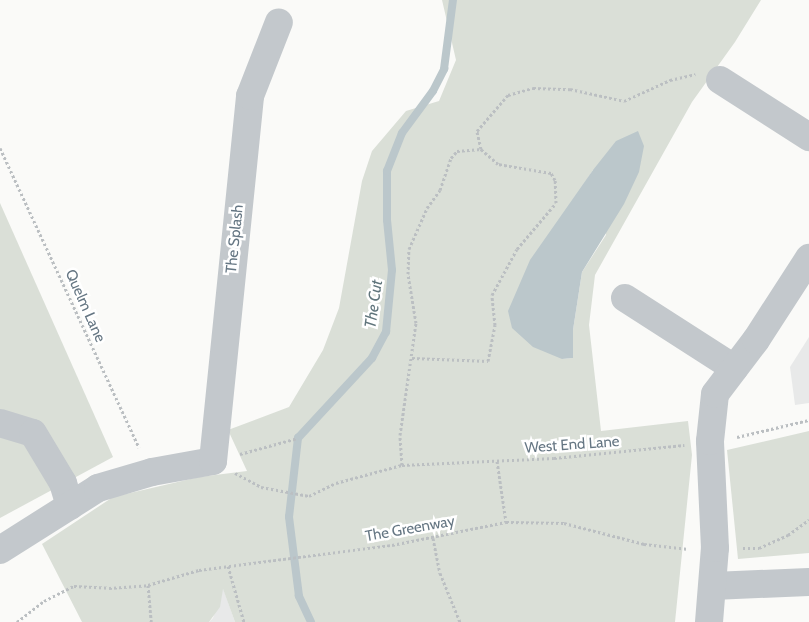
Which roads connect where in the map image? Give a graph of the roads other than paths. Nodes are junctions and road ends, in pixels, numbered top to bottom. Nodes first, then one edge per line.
1 (279, 22) dead end
2 (720, 80) road end
3 (809, 137) edge
4 (809, 258) edge
5 (625, 298) dead end
6 (734, 368) junction
7 (0, 423) edge
8 (70, 506) junction
9 (0, 550) edge
10 (809, 582) edge
11 (714, 586) junction
12 (709, 622) edge

1 - 8 street, The Splash
2 - 3 street
4 - 6 street
5 - 6 street
6 - 11 street
7 - 8 street
8 - 9 street
10 - 11 street
11 - 12 street

